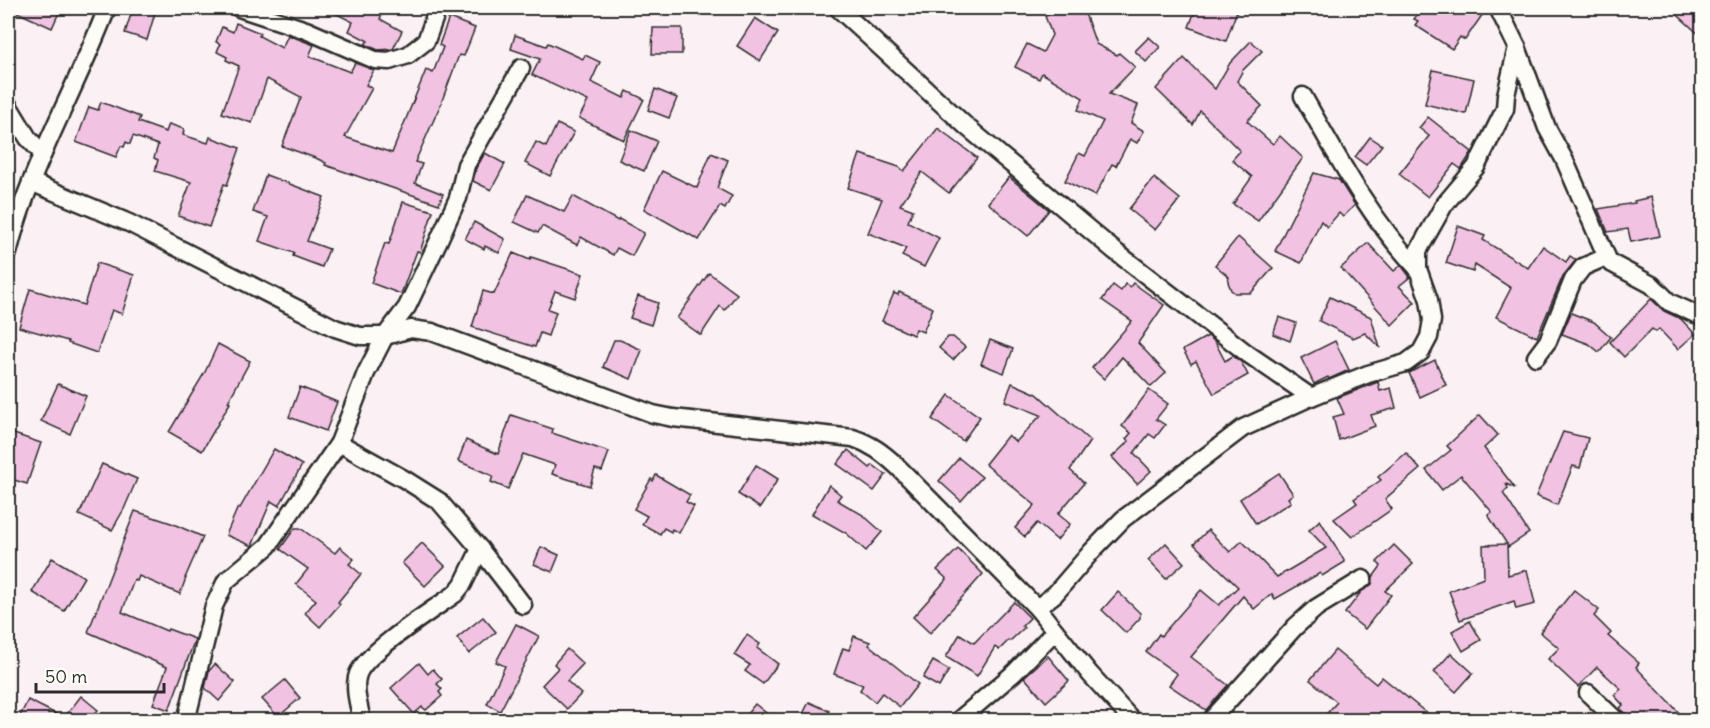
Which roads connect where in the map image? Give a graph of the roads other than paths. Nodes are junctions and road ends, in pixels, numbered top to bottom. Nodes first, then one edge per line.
1 (107, 8) edge
2 (239, 8) edge
3 (438, 8) edge
4 (838, 8) edge
5 (1498, 8) edge
6 (1517, 47) junction
7 (521, 68) dead end
8 (1303, 96) dead end
9 (8, 105) edge
10 (43, 154) junction
11 (31, 182) junction
12 (13, 211) edge
13 (8, 253) edge
14 (1606, 257) junction
15 (1418, 269) junction
16 (1702, 317) edge
17 (385, 336) junction
18 (1536, 357) dead end
19 (1311, 396) junction
20 (339, 443) junction
21 (480, 549) junction
22 (1362, 579) dead end
23 (523, 604) dead end
24 (1037, 608) junction
25 (1055, 631) junction
26 (1588, 693) dead end
27 (190, 720) edge
28 (362, 720) edge
29 (959, 720) edge
30 (1132, 720) edge
31 (1211, 720) edge
32 (1616, 720) edge

1 - 10 street
2 - 3 street
4 - 19 street
5 - 6 street
6 - 14 street
6 - 15 street
7 - 17 street
8 - 15 street
9 - 10 street
10 - 11 street
11 - 12 street
11 - 17 street
12 - 13 street
14 - 16 street
14 - 18 street
15 - 19 street
17 - 20 street
17 - 24 street
19 - 24 street
20 - 21 street
20 - 27 street
21 - 23 street
21 - 28 street
22 - 31 street
24 - 25 street
25 - 29 street
25 - 30 street
26 - 32 street

